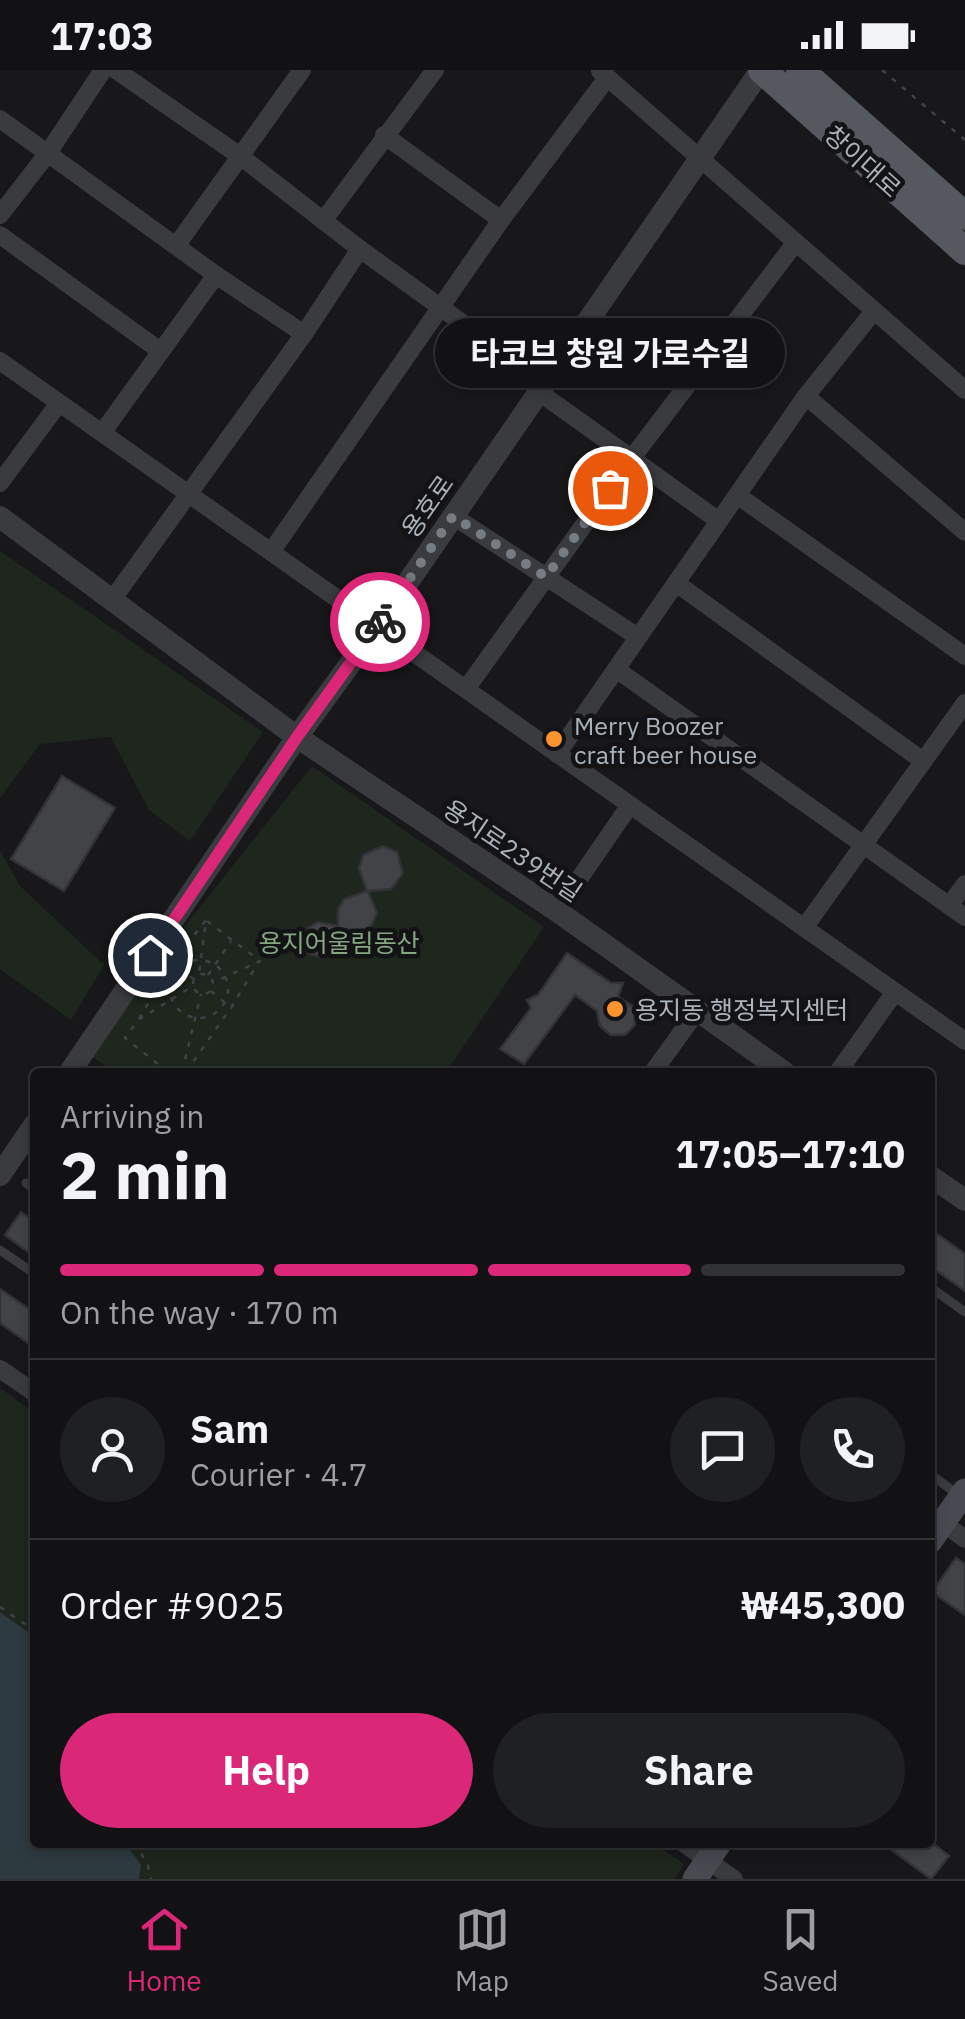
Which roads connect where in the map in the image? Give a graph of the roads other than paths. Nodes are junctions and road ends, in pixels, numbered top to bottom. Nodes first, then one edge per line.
1 (103, 70) edge
2 (116, 70) edge
3 (435, 70) edge
4 (761, 70) edge
5 (299, 71) edge
6 (806, 72) edge
7 (603, 74) edge
8 (0, 119) edge
9 (384, 136) junction
10 (48, 154) junction
11 (240, 156) junction
12 (700, 157) junction
13 (0, 215) edge
14 (965, 216) edge
15 (501, 220) junction
16 (323, 221) junction
17 (0, 235) edge
18 (796, 242) junction
19 (176, 246) junction
20 (360, 250) junction
21 (965, 251) edge
22 (216, 274) junction
23 (440, 307) junction
24 (874, 310) junction
25 (304, 334) junction
26 (159, 350) junction
27 (0, 361) edge
28 (542, 387) junction
29 (965, 390) edge
30 (806, 396) junction
31 (59, 403) junction
32 (102, 433) junction
33 (632, 458) junction
34 (0, 483) edge
35 (188, 494) junction
36 (738, 495) junction
37 (453, 516) junction
38 (0, 517) edge
39 (719, 522) junction
40 (965, 532) edge
41 (271, 552) junction
42 (546, 577) junction
43 (676, 582) junction
44 (112, 600) junction
45 (377, 627) junction
46 (638, 637) junction
47 (965, 656) edge
48 (616, 669) junction
49 (466, 689) junction
50 (965, 704) edge
51 (297, 737) junction
52 (557, 754) junction
53 (924, 761) junction
54 (630, 806) junction
55 (864, 845) junction
56 (965, 884) edge
57 (557, 912) junction
58 (957, 912) edge
59 (804, 928) junction
60 (894, 992) junction
61 (697, 1011) junction
62 (965, 1042) edge
63 (73, 1068) edge
64 (656, 1068) edge
65 (778, 1068) edge
66 (841, 1068) edge
67 (30, 1131) edge
68 (0, 1175) edge
69 (935, 1179) edge
70 (965, 1200) edge
71 (0, 1250) edge
72 (30, 1271) edge
73 (935, 1291) edge
74 (965, 1312) edge
75 (0, 1369) edge
76 (30, 1390) edge
77 (935, 1477) edge
78 (963, 1494) edge
79 (936, 1532) edge
80 (965, 1539) edge
81 (707, 1861) edge
82 (734, 1879) edge

1 - 10 street
2 - 11 street
3 - 9 street
4 - 12 street, 용호로
4 - 21 main road, 창이대로
5 - 11 street
6 - 14 main road, 창이대로
7 - 12 street
7 - 15 street
8 - 10 street
9 - 15 street
9 - 16 street
10 - 13 street
10 - 19 street
11 - 16 street
11 - 19 street
12 - 18 street
12 - 28 street, 용호로
15 - 23 street
16 - 20 street
17 - 26 street
18 - 24 street
18 - 33 street
19 - 22 street
20 - 23 street
20 - 25 street
22 - 25 street
22 - 26 street
23 - 28 street
23 - 41 street
24 - 29 street
24 - 30 street
25 - 35 street
26 - 32 street
27 - 31 street
28 - 33 street
28 - 37 street, 용호로
30 - 36 street
30 - 40 street
31 - 32 street
31 - 34 street
32 - 35 street
33 - 39 street
33 - 42 street
35 - 41 street
35 - 44 street
36 - 39 street
36 - 47 street
37 - 42 street
37 - 45 street, 용호로
38 - 44 street, 용지로239번길
39 - 43 street
41 - 45 street
42 - 46 street
42 - 49 street
43 - 46 street
43 - 53 street
44 - 51 street, 용지로239번길
45 - 49 street
45 - 51 street, 용호로
46 - 48 street
48 - 52 street
48 - 55 street
49 - 52 street
50 - 53 street
51 - 57 street, 용지로239번길
51 - 63 street, 용호로
52 - 54 street
53 - 55 street
54 - 57 street
54 - 59 street
55 - 58 street
55 - 59 street
56 - 58 street
57 - 61 street, 용지로239번길
59 - 60 street
60 - 62 street
60 - 66 street
61 - 64 street
61 - 65 street, 용지로239번길
67 - 68 street
69 - 70 street
71 - 72 lane
73 - 74 lane
75 - 76 street
77 - 78 lane
78 - 79 main road
79 - 80 street
81 - 82 street

